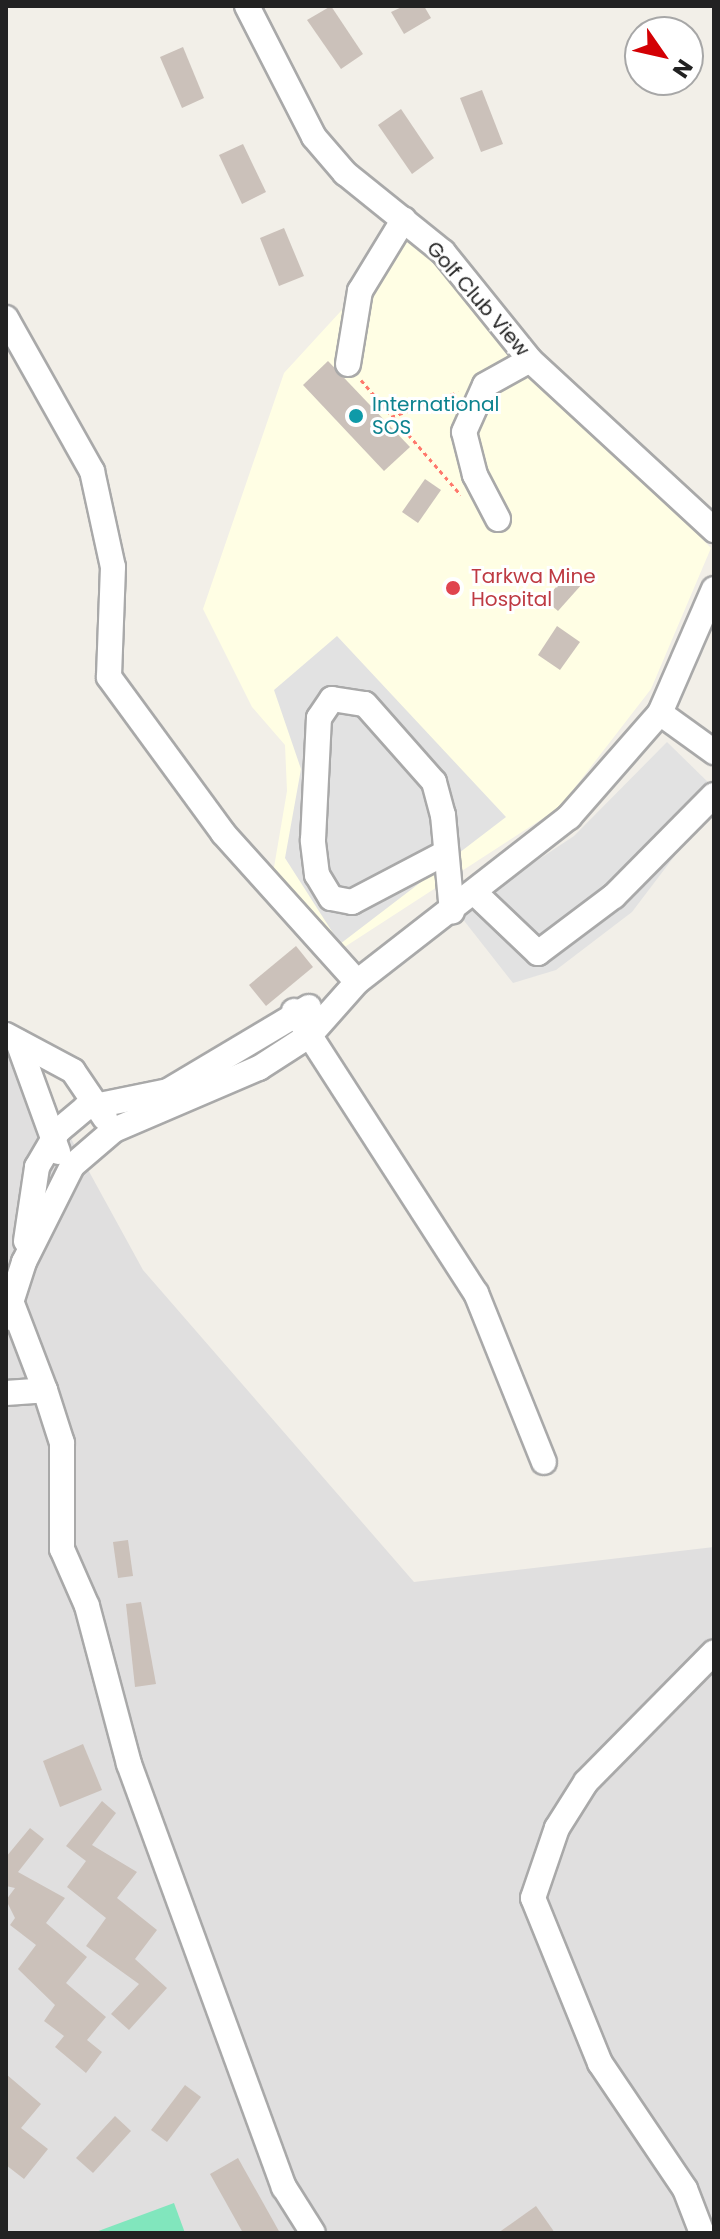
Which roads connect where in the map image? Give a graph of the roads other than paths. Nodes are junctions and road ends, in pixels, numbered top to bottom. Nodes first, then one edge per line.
1 (247, 6) edge
2 (404, 219) junction
3 (6, 318) edge
4 (530, 360) junction
5 (348, 364) road end
6 (498, 519) dead end
7 (714, 530) edge
8 (714, 589) edge
9 (660, 713) junction
10 (714, 752) edge
11 (714, 795) edge
12 (445, 853) junction
13 (475, 893) junction
14 (452, 912) junction
15 (357, 982) junction
16 (335, 1001) junction
17 (294, 1011) junction
18 (310, 1035) junction
19 (12, 1039) edge
20 (206, 1082) junction
21 (99, 1105) junction
22 (114, 1130) junction
23 (50, 1141) junction
24 (72, 1166) junction
25 (24, 1262) junction
26 (8, 1310) edge
27 (45, 1390) junction
28 (6, 1393) edge
29 (544, 1462) dead end
30 (714, 1652) edge
31 (313, 2233) edge
32 (702, 2233) edge

1 - 2 street, Golf Club View
2 - 4 street, Golf Club View
2 - 5 street
3 - 15 street
4 - 6 street
4 - 7 street, Golf Club View
8 - 9 street
9 - 10 street
9 - 13 street
11 - 13 street
12 - 12 street
12 - 14 street
13 - 14 street
14 - 15 street
15 - 16 street
16 - 17 street
16 - 18 street
17 - 18 street
17 - 20 street
18 - 20 street
18 - 29 street
19 - 21 street
19 - 23 street
20 - 21 street
20 - 22 street
21 - 22 street
21 - 23 street
22 - 24 street
23 - 24 street
23 - 25 street
24 - 25 street
25 - 26 street
26 - 27 street
27 - 28 street
27 - 31 street
30 - 32 street

